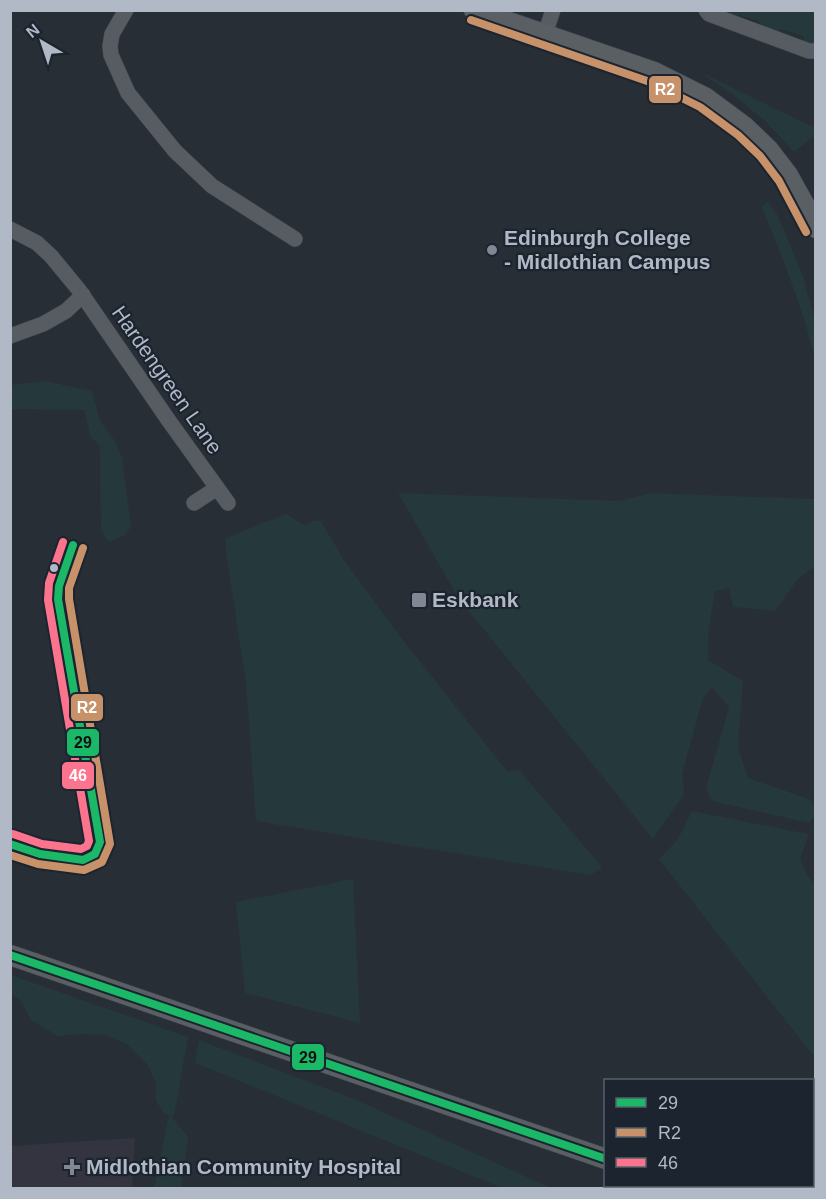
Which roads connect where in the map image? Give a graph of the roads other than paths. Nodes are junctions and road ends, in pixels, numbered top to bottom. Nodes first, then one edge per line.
1 (126, 10) edge
2 (474, 10) edge
3 (553, 10) edge
4 (706, 10) edge
5 (545, 34) junction
6 (816, 51) edge
7 (816, 228) edge
8 (10, 229) edge
9 (295, 239) dead end
10 (83, 296) junction
11 (10, 336) edge
12 (217, 488) junction
13 (194, 503) dead end
14 (228, 503) dead end
15 (10, 955) edge
16 (604, 1158) edge

1 - 9 street
2 - 5 main road
3 - 5 street
4 - 6 street
5 - 7 main road
8 - 10 street, Hardengreen Lane
10 - 11 street, Hardengreen Lane
10 - 12 street, Hardengreen Lane
12 - 13 street, Hardengreen Lane
12 - 14 street, Hardengreen Lane
15 - 16 main road

